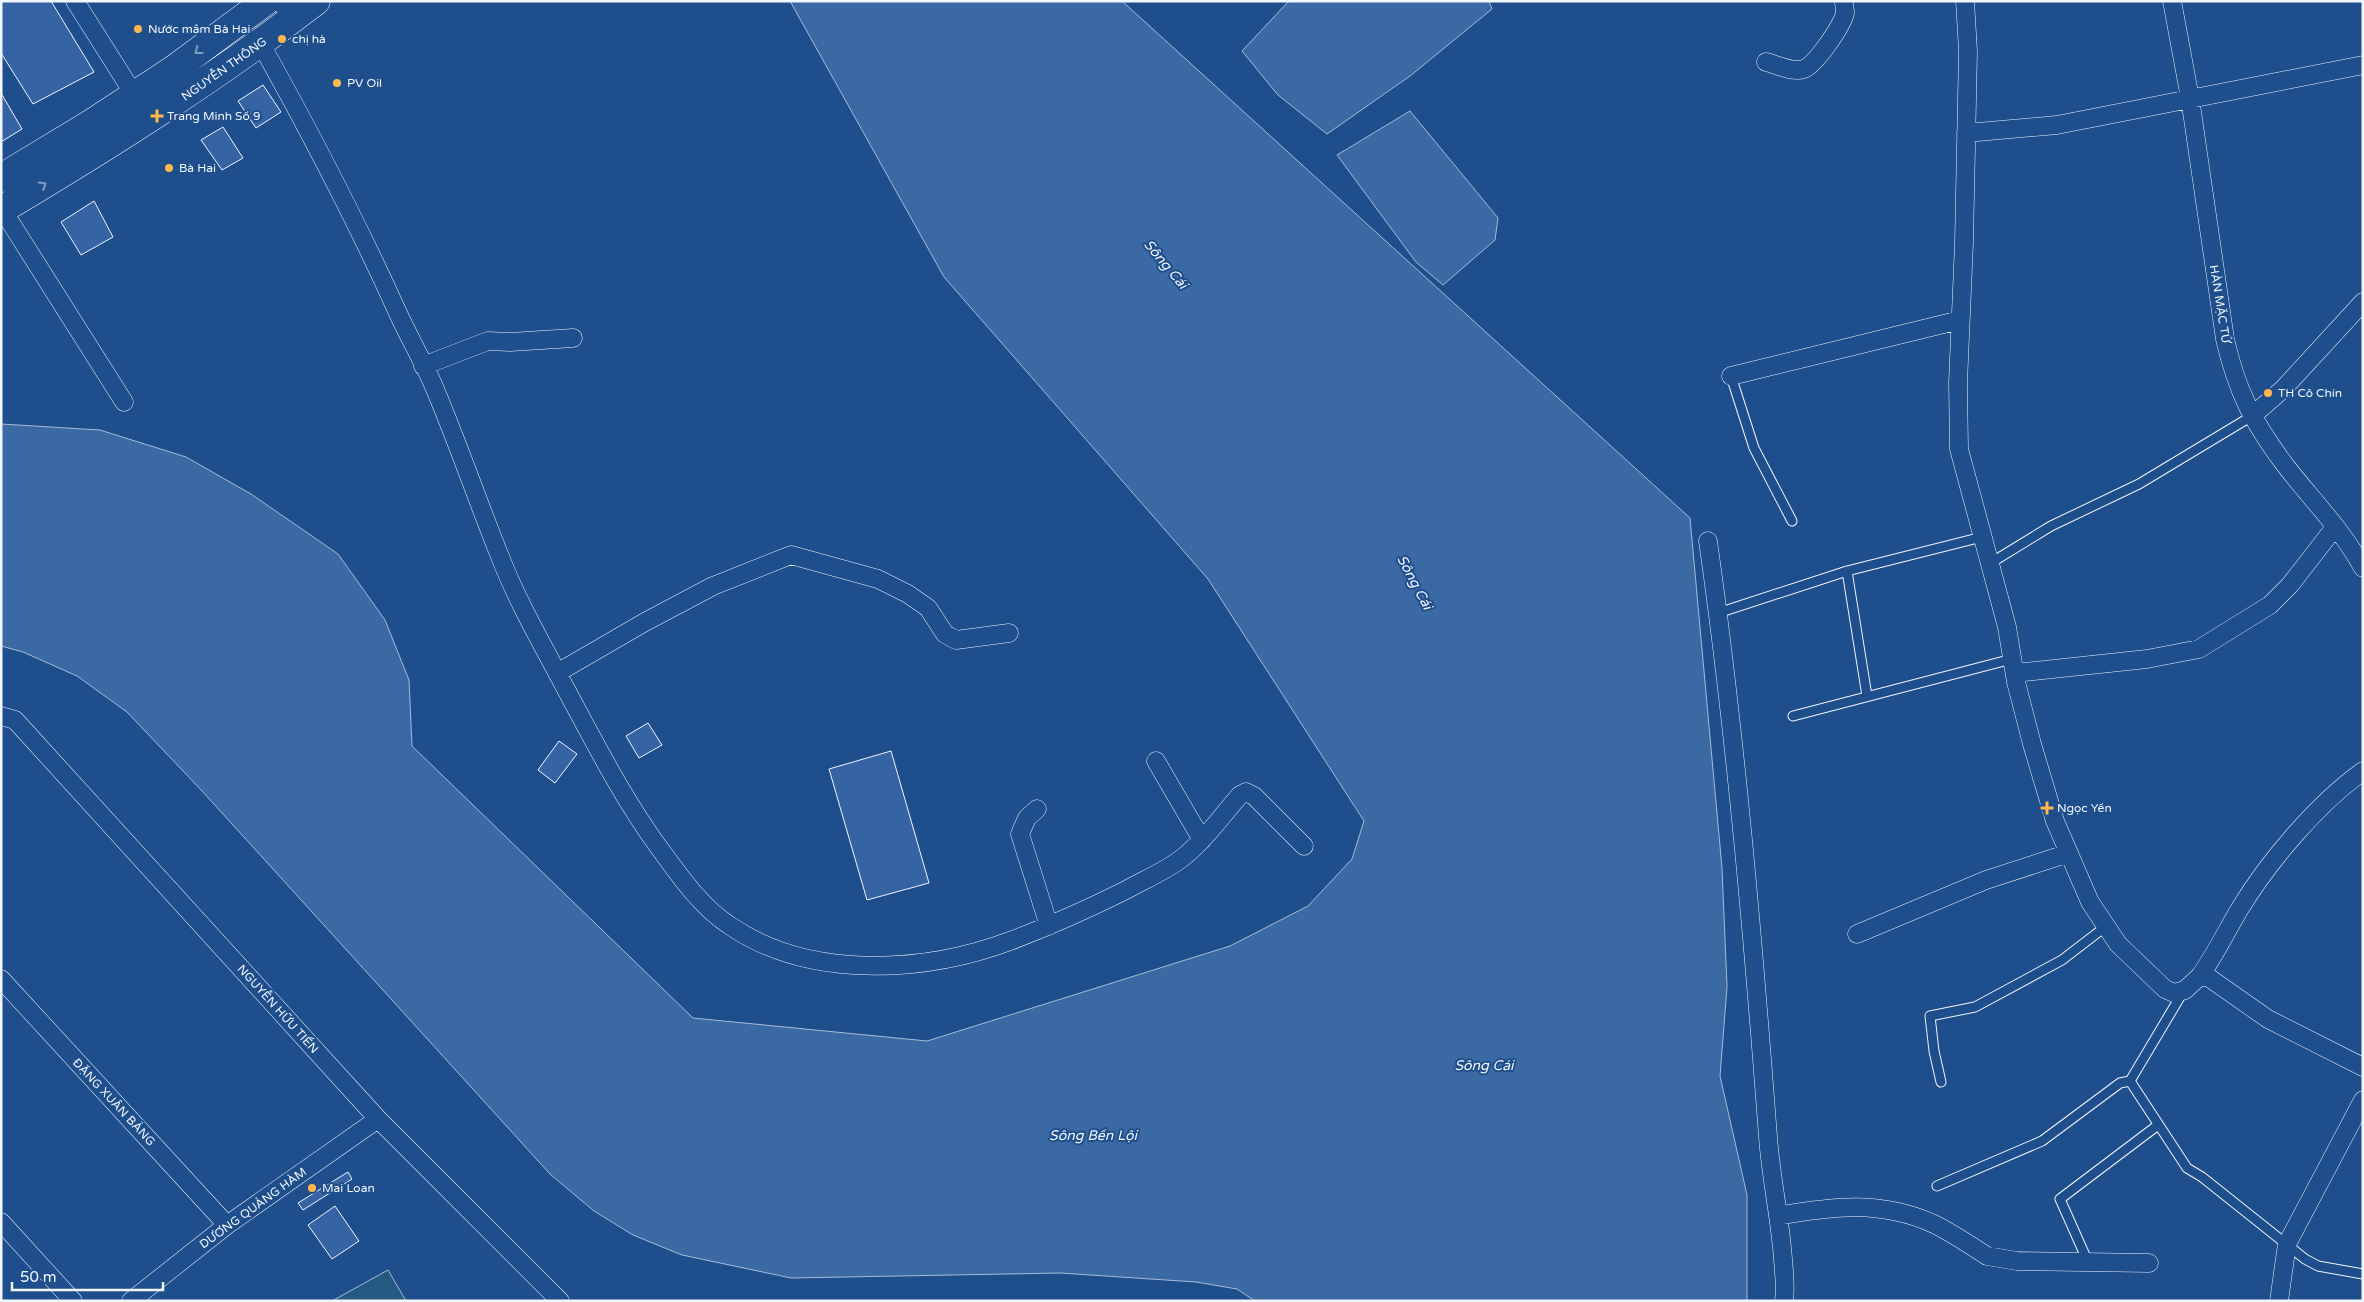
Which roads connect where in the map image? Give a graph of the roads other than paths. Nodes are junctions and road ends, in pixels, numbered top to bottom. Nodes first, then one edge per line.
1 (75, 1) edge
2 (266, 1) edge
3 (316, 1) edge
4 (1844, 1) edge
5 (1965, 1) edge
6 (2172, 1) edge
7 (286, 10) edge
8 (261, 44) junction
9 (1766, 62) dead end
10 (2363, 65) edge
11 (135, 96) junction
12 (2190, 98) junction
13 (1966, 133) junction
14 (1, 178) edge
15 (2, 209) edge
16 (2363, 302) edge
17 (1960, 320) junction
18 (574, 338) dead end
19 (423, 366) junction
20 (1731, 376) joint
21 (124, 402) dead end
22 (2252, 416) junction
23 (1792, 521) dead end
24 (2335, 526) junction
25 (1982, 537) junction
26 (1708, 541) dead end
27 (1989, 565) junction
28 (2363, 568) edge
29 (1847, 571) junction
30 (1718, 613) junction
31 (1009, 633) dead end
32 (2014, 666) junction
33 (557, 673) junction
34 (1867, 696) junction
35 (1793, 716) dead end
36 (8, 718) edge
37 (1, 732) edge
38 (1156, 760) dead end
39 (2363, 770) edge
40 (1037, 809) dead end
41 (1202, 840) junction
42 (1304, 846) dead end
43 (2069, 854) junction
44 (1048, 926) junction
45 (2105, 926) junction
46 (1857, 934) dead end
47 (2200, 976) junction
48 (1, 979) edge
49 (2185, 990) junction
50 (2363, 1067) edge
51 (2130, 1081) junction
52 (1941, 1082) dead end
53 (2363, 1100) edge
54 (378, 1119) junction
55 (2158, 1125) junction
56 (1936, 1186) dead end
57 (1778, 1216) junction
58 (1, 1222) edge
59 (228, 1226) junction
60 (2287, 1244) junction
61 (2088, 1262) junction
62 (2149, 1263) dead end
63 (2363, 1274) edge
64 (73, 1301) edge
65 (131, 1301) edge
66 (560, 1301) edge
67 (1784, 1301) edge
68 (2279, 1301) edge

1 - 11 street
2 -> 11 main road
3 - 7 main road, NGUYỄN THÔNG
4 - 9 street
5 - 13 street
6 - 12 street, HÀN MẶC TỬ
7 - 8 main road, NGUYỄN THÔNG
15 -> 8 main road, NGUYỄN THÔNG
8 - 19 street
10 - 12 street
11 - 14 main road
12 - 13 street
12 - 22 street, HÀN MẶC TỬ
13 - 17 street
15 - 21 street
16 - 22 street
17 - 20 street
17 - 25 street
18 - 19 street
19 - 33 street
20 - 23 lane
22 - 24 street, HÀN MẶC TỬ
22 - 27 lane
24 - 28 street, HÀN MẶC TỬ
24 - 32 street
25 - 27 street
25 - 29 lane
26 - 30 street
27 - 32 street
29 - 30 lane
29 - 34 lane
30 - 57 street
31 - 33 street
32 - 34 lane
32 - 43 street
33 - 44 street
34 - 35 lane
36 - 37 street
36 - 54 street, NGUYỄN HỮU TIẾN
38 - 41 street
39 - 47 street
40 - 44 street
41 - 42 street
41 - 44 street
43 - 45 street
43 - 46 street
45 - 49 street
45 - 52 lane
47 - 49 street
47 - 50 street
48 - 59 street, ĐẶNG XUÂN BẢNG
49 - 51 lane
51 - 55 lane
51 - 56 lane
53 - 60 street
54 - 59 street, DƯƠNG QUẢNG HÀM
54 - 66 street, NGUYỄN HỮU TIẾN
55 - 60 lane
55 - 61 lane
57 - 61 street
57 - 67 street
58 - 64 street
59 - 65 street, DƯƠNG QUẢNG HÀM
60 - 63 lane
60 - 68 street
61 - 62 street

